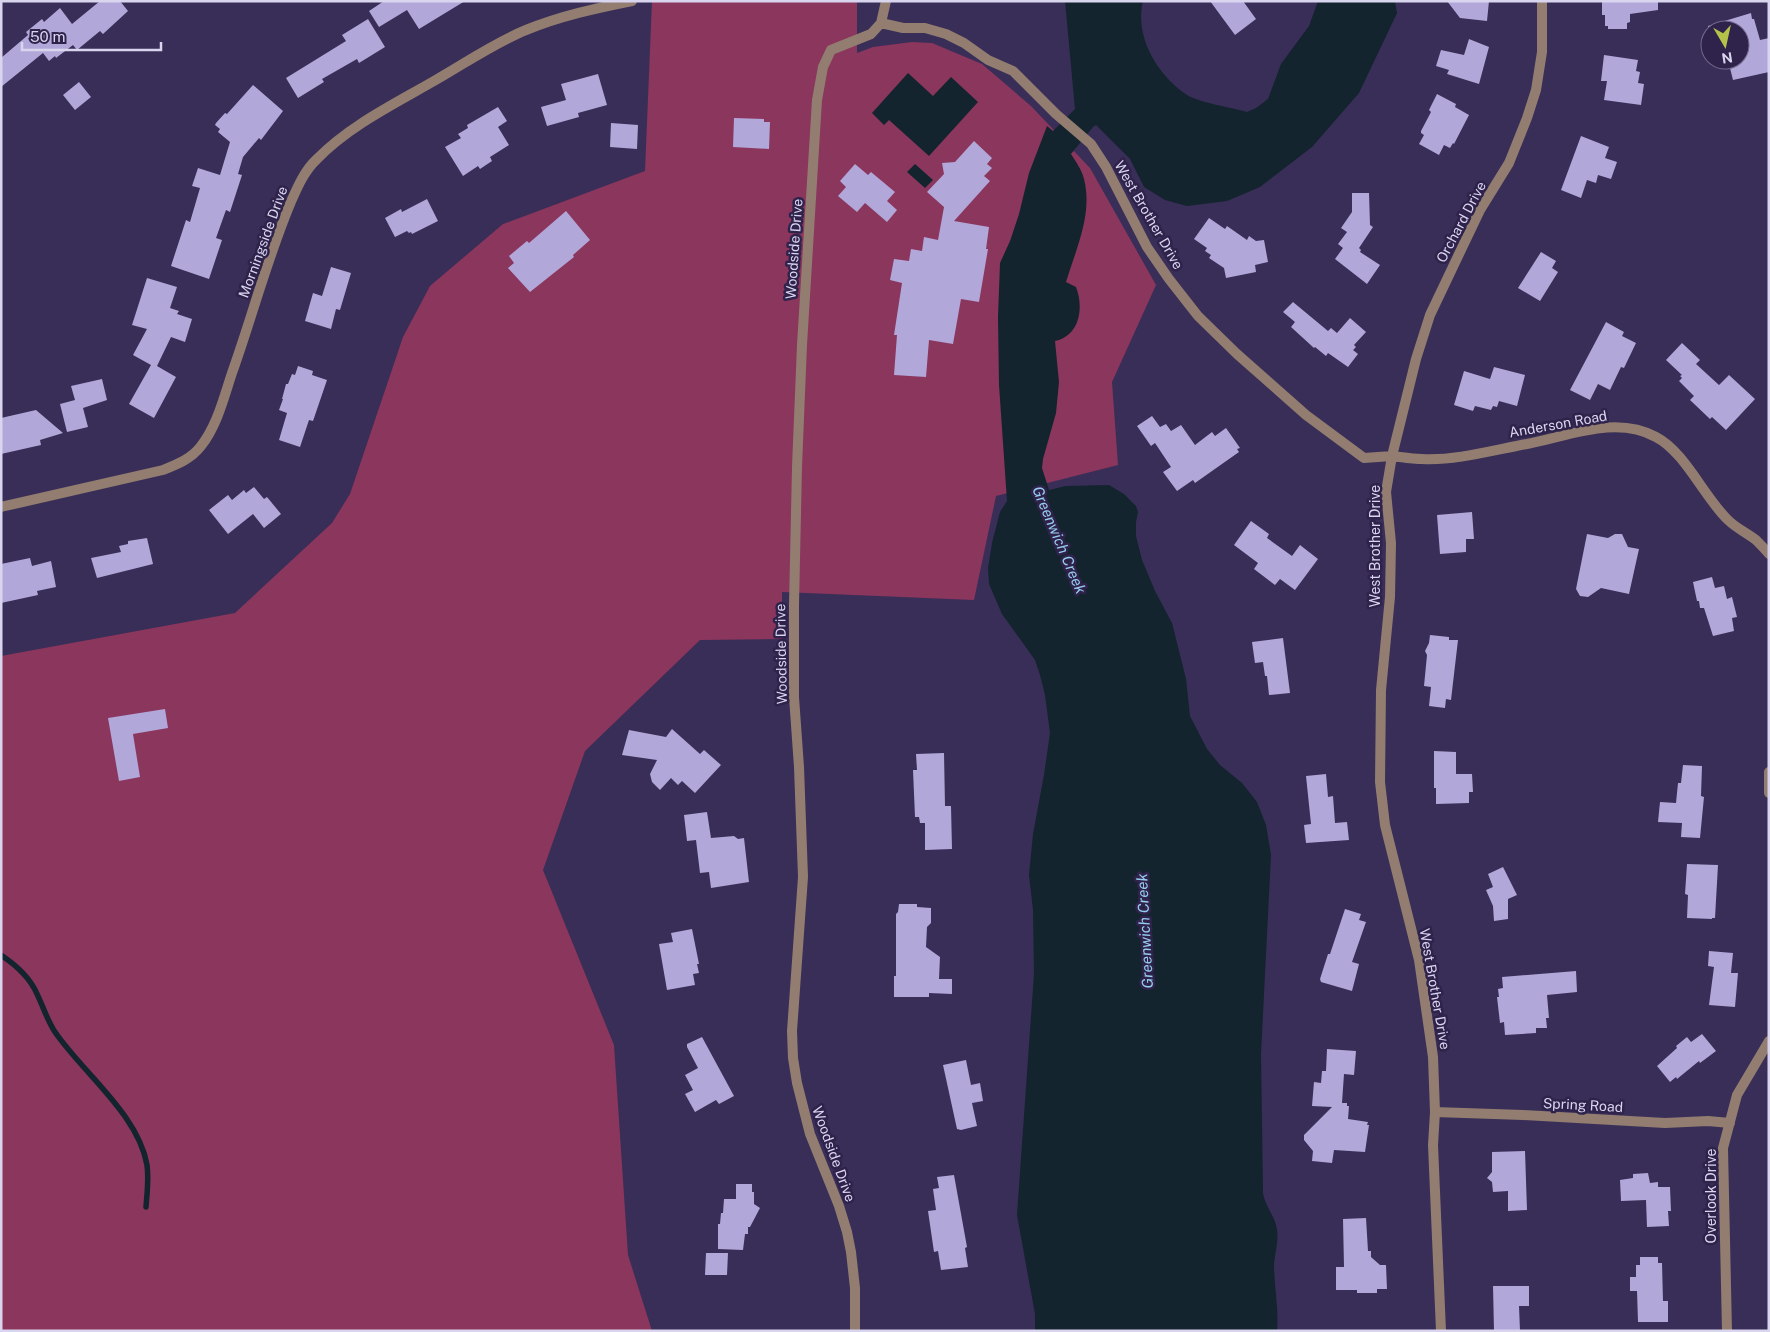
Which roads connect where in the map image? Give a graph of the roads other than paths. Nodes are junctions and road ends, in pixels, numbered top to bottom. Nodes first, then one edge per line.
1 (632, 1) edge
2 (886, 1) edge
3 (1542, 1) edge
4 (596, 5) edge
5 (881, 22) junction
6 (1392, 456) junction
7 (1, 507) edge
8 (1769, 554) edge
9 (1769, 772) edge
10 (1769, 793) edge
11 (1769, 1041) edge
12 (1435, 1112) junction
13 (1730, 1123) junction
14 (855, 1331) edge
15 (1441, 1331) edge
16 (1727, 1331) edge

1 - 4 street, Morningside Drive
2 - 5 street
3 - 6 street, Orchard Drive
4 - 7 street, Morningside Drive
5 - 6 street, West Brother Drive
5 - 14 street, Woodside Drive
6 - 8 street, Anderson Road
6 - 12 street, West Brother Drive
9 - 10 street
11 - 13 street, Overlook Drive
12 - 13 street, Spring Road
12 - 15 street, West Brother Drive
13 - 16 street, Overlook Drive

